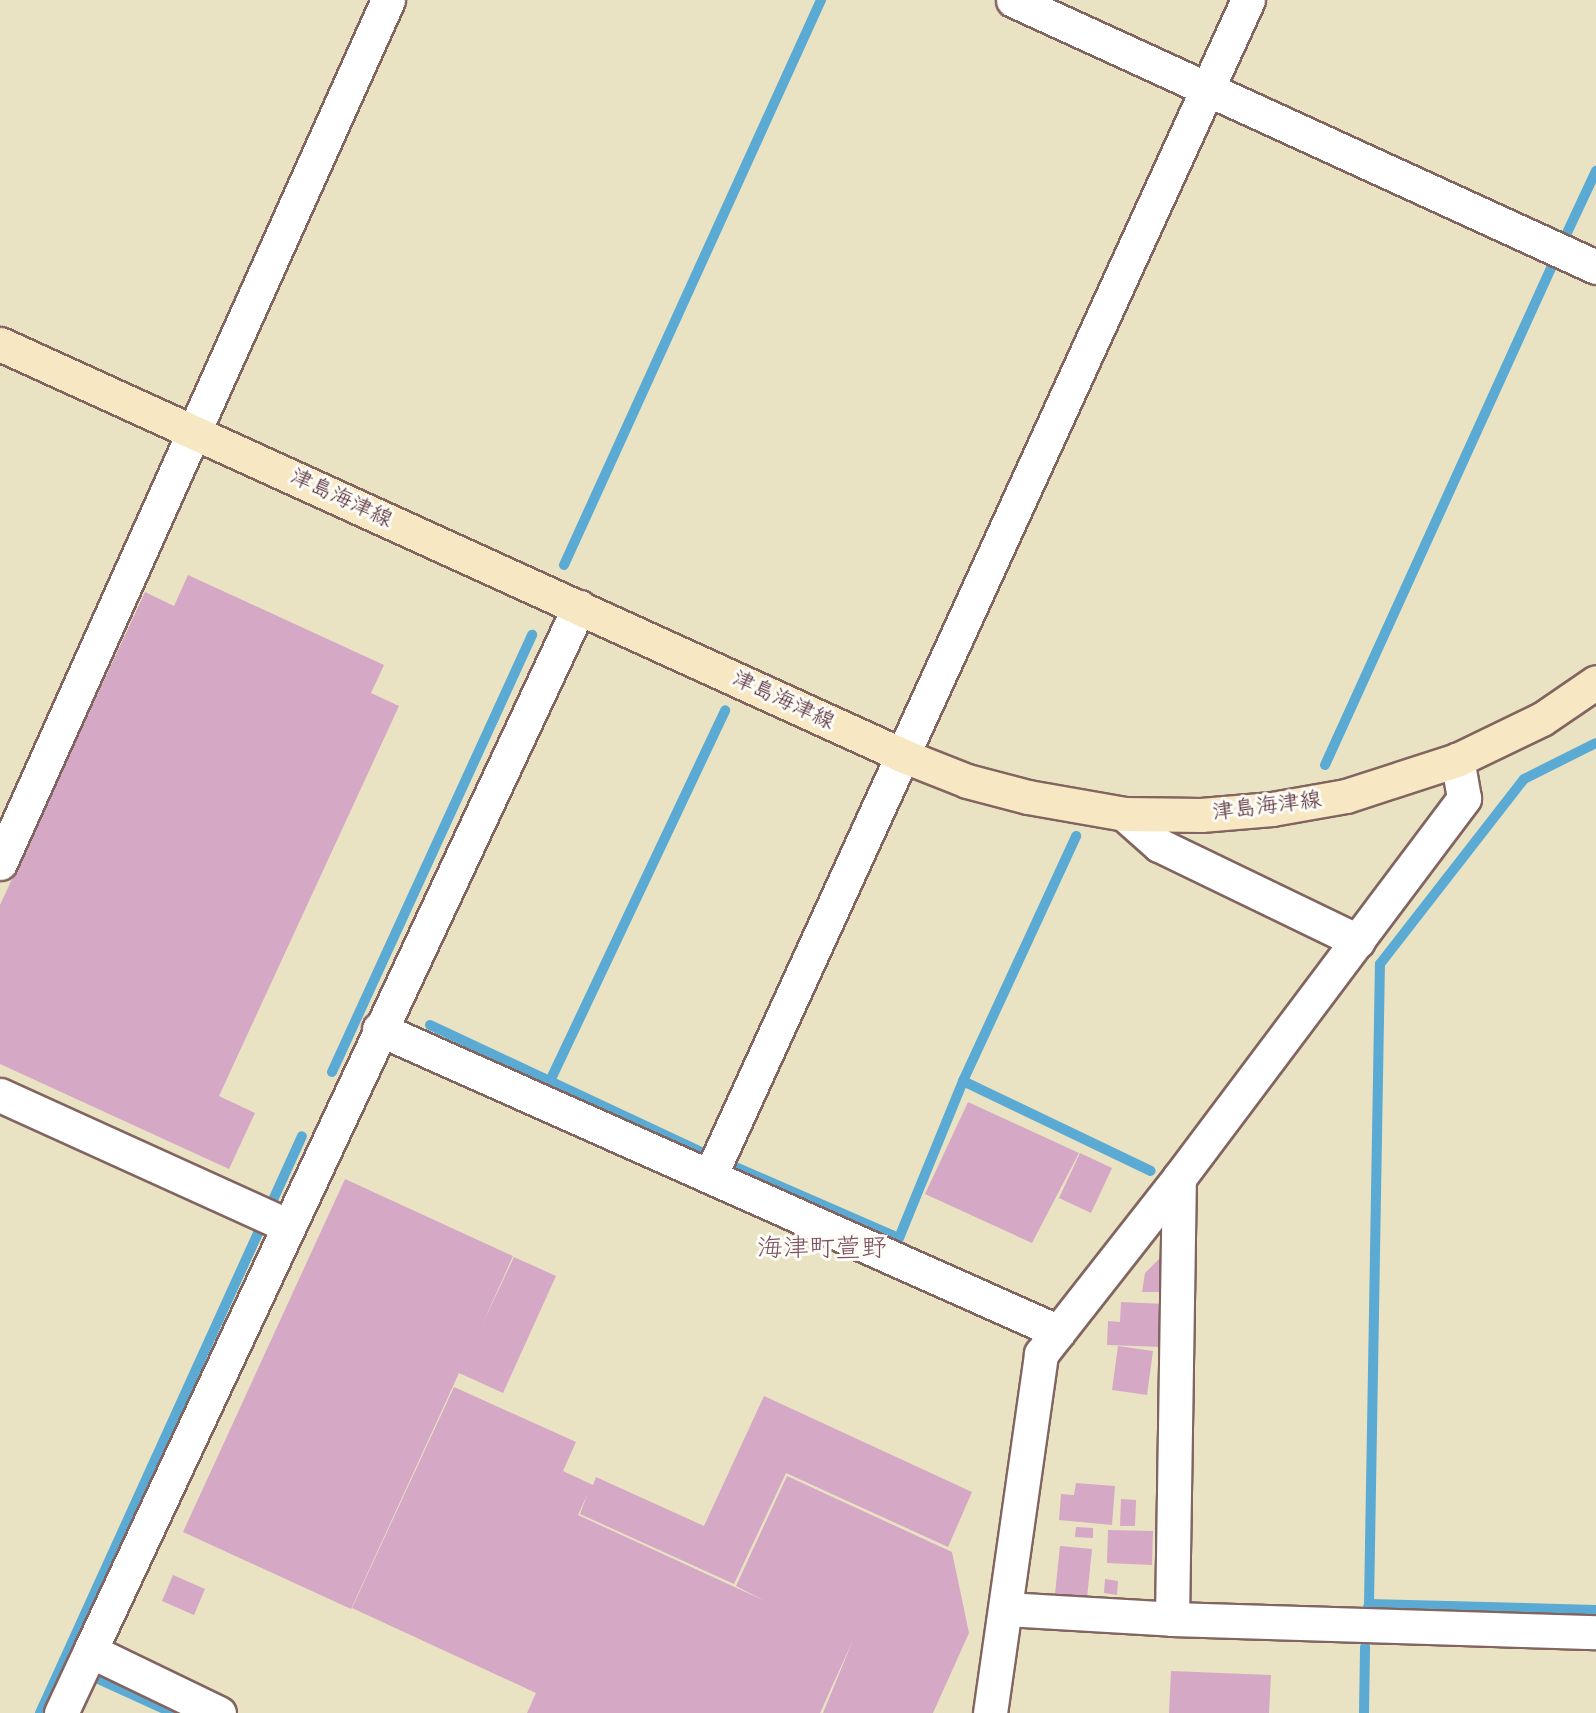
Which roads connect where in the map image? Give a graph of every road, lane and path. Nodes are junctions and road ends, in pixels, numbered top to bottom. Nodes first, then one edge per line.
1 (388, 0) edge
2 (1013, 0) edge
3 (1248, 0) edge
4 (1208, 88) junction
5 (1596, 267) edge
6 (0, 344) edge
7 (197, 433) junction
8 (579, 607) junction
9 (1596, 682) edge
10 (904, 756) junction
11 (1457, 760) junction
12 (1124, 814) junction
13 (0, 863) edge
14 (1358, 941) junction
15 (379, 1029) junction
16 (0, 1095) edge
17 (710, 1176) junction
18 (1179, 1178) junction
19 (287, 1226) junction
20 (1059, 1332) junction
21 (1006, 1609) junction
22 (1172, 1619) junction
23 (1596, 1632) edge
24 (90, 1651) junction
25 (61, 1713) edge
26 (219, 1713) edge
27 (990, 1713) edge

1 - 7 street
2 - 4 street
3 - 4 street
4 - 5 street
4 - 10 street
6 - 7 main road, 津島海津線
7 - 8 main road, 津島海津線
7 - 13 street
8 - 10 main road, 津島海津線
8 - 15 street
9 - 11 main road, 津島海津線
10 - 12 main road, 津島海津線
10 - 17 street
11 - 12 main road, 津島海津線
11 - 14 street
12 - 14 street
14 - 18 street
15 - 17 street
15 - 19 street
16 - 19 street
17 - 20 street
18 - 20 street
18 - 22 street
19 - 24 street
20 - 21 street
21 - 22 street
21 - 27 street
22 - 23 street
24 - 25 street
24 - 26 street

